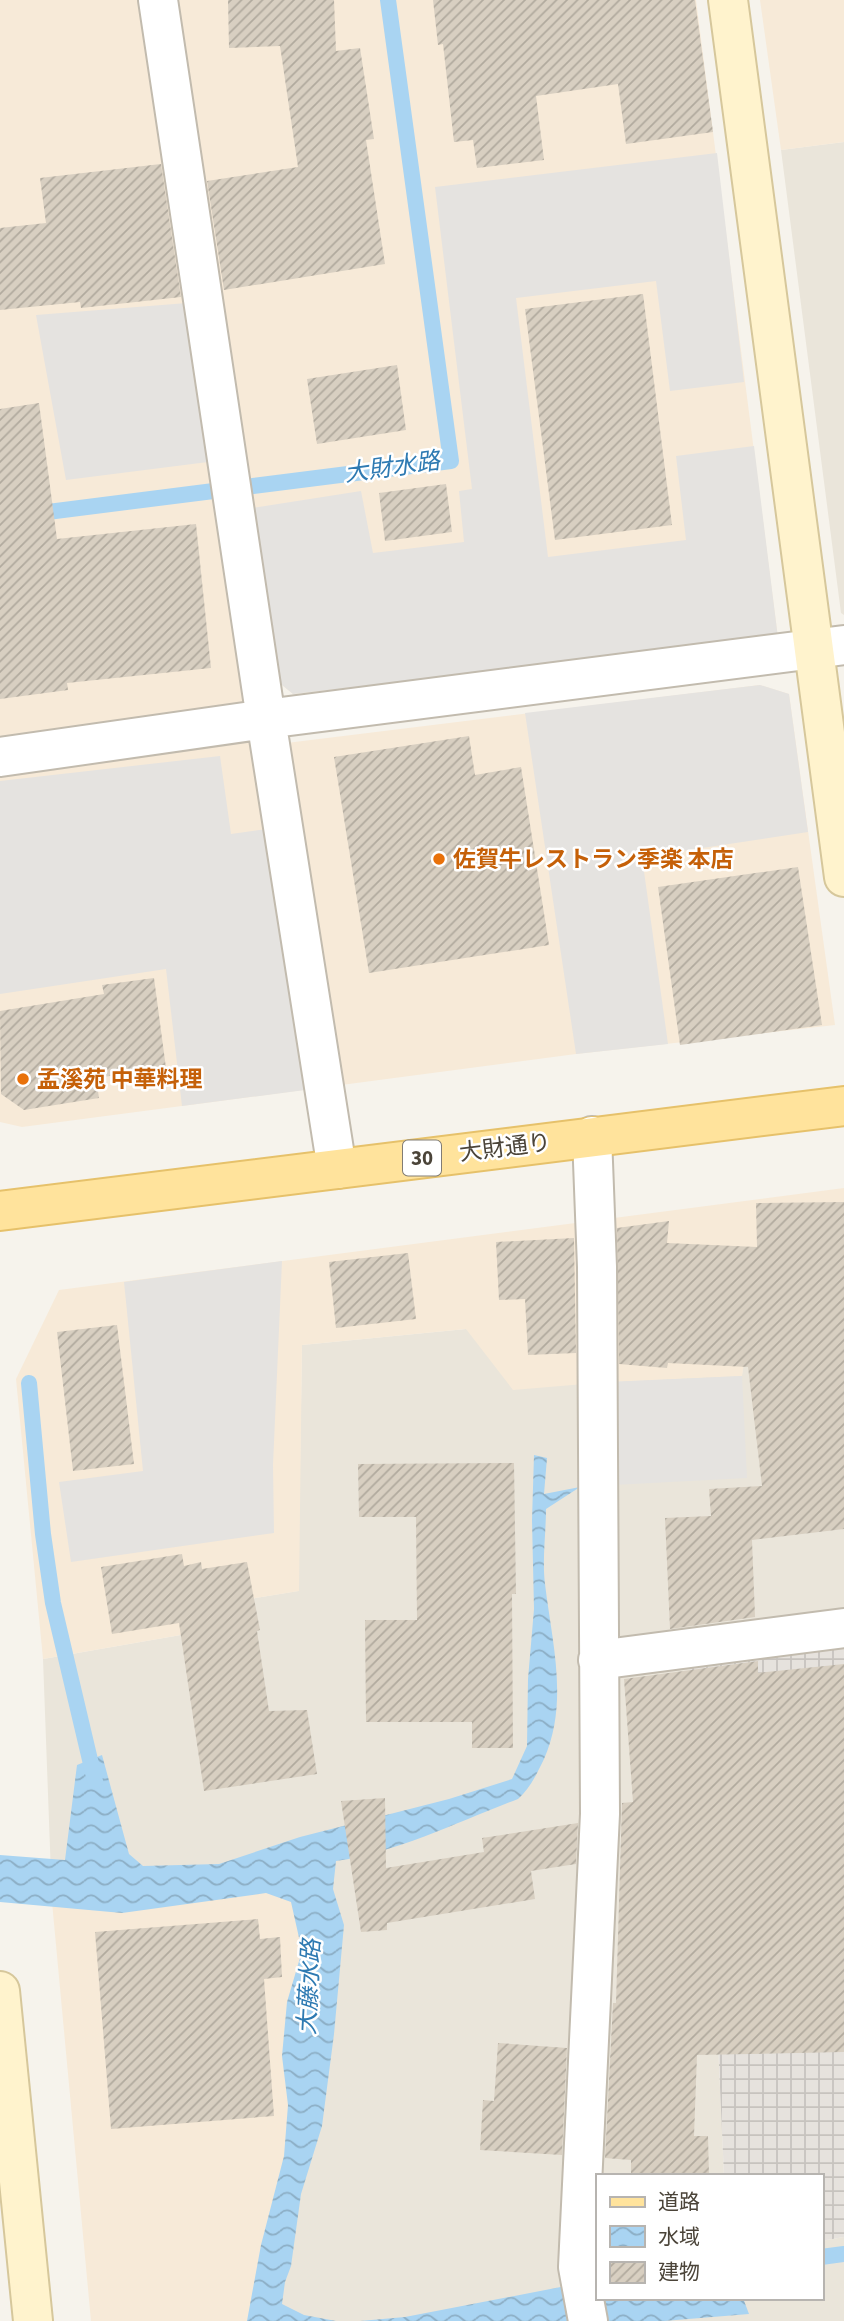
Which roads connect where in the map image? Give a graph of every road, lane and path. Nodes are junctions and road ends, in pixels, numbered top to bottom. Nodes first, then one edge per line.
1 (158, 0) edge
2 (728, 0) edge
3 (829, 647) edge
4 (266, 719) junction
5 (0, 757) edge
6 (844, 877) edge
7 (844, 1106) edge
8 (592, 1136) junction
9 (337, 1169) junction
10 (0, 1211) edge
11 (844, 1628) edge
12 (598, 1660) junction
13 (0, 1991) edge
14 (33, 2321) edge
15 (588, 2321) edge

1 - 4 street
2 - 3 street
3 - 4 street
3 - 6 street
4 - 5 street
4 - 9 street
7 - 8 main road, 大財通り / 30
8 - 9 main road, 大財通り / 30
8 - 12 street
9 - 10 main road, 大財通り / 30
11 - 12 street
12 - 15 street
13 - 14 street

